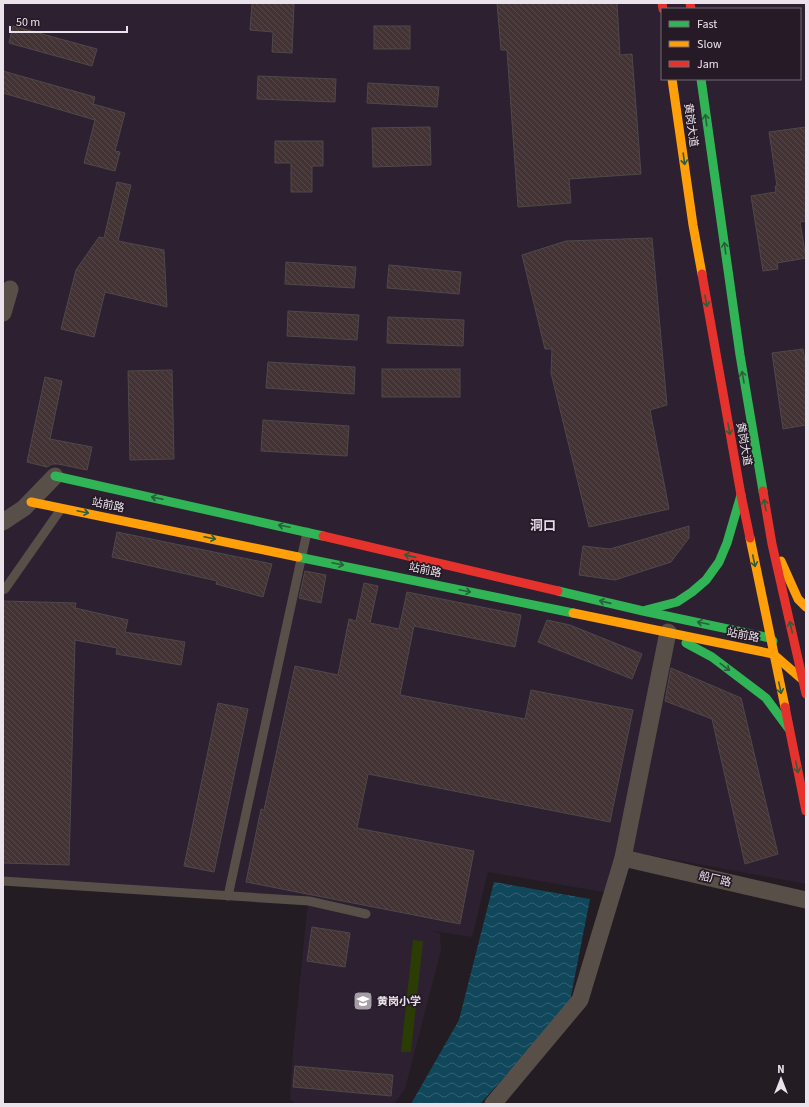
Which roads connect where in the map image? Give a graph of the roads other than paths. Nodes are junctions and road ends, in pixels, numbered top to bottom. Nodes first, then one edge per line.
1 (672, 80) edge
2 (701, 80) edge
3 (10, 289) dead end
4 (3, 313) edge
5 (55, 476) joint
6 (740, 495) junction
7 (31, 502) junction
8 (62, 508) junction
9 (3, 522) edge
10 (307, 532) junction
11 (772, 544) junction
12 (302, 557) junction
13 (3, 590) edge
14 (806, 607) edge
15 (643, 611) junction
16 (668, 632) junction
17 (770, 638) junction
18 (777, 650) junction
19 (790, 656) dead end
20 (803, 666) edge
21 (804, 680) edge
22 (806, 694) edge
23 (789, 729) junction
24 (806, 811) edge
25 (623, 858) junction
26 (3, 881) edge
27 (228, 896) junction
28 (806, 900) edge
29 (366, 914) dead end
30 (493, 1104) edge

1 -> 6 street, 黄岗大道
11 -> 2 street, 黄岗大道
3 - 4 street
5 - 7 street
10 -> 5 street, 站前路
6 - 15 street
6 -> 17 street, 黄岗大道
7 - 8 street, 站前路
7 - 9 street
8 -> 12 street, 站前路
8 - 13 lane
10 - 12 lane
15 -> 10 street, 站前路
11 - 14 street
20 -> 11 street, 黄岗大道
12 -> 16 street, 站前路
12 - 27 lane
17 -> 15 street, 站前路
16 - 18 street, 站前路
16 -> 23 street
16 - 25 street
17 - 18 street, 黄岗大道
18 - 21 street, 站前路
18 -> 23 street, 黄岗大道
19 - 20 street
20 - 21 street, 黄岗大道
21 - 22 street, 黄岗大道
23 -> 24 street, 黄岗大道
25 - 28 street, 船厂路
25 - 30 street
26 - 27 lane
27 - 29 lane

